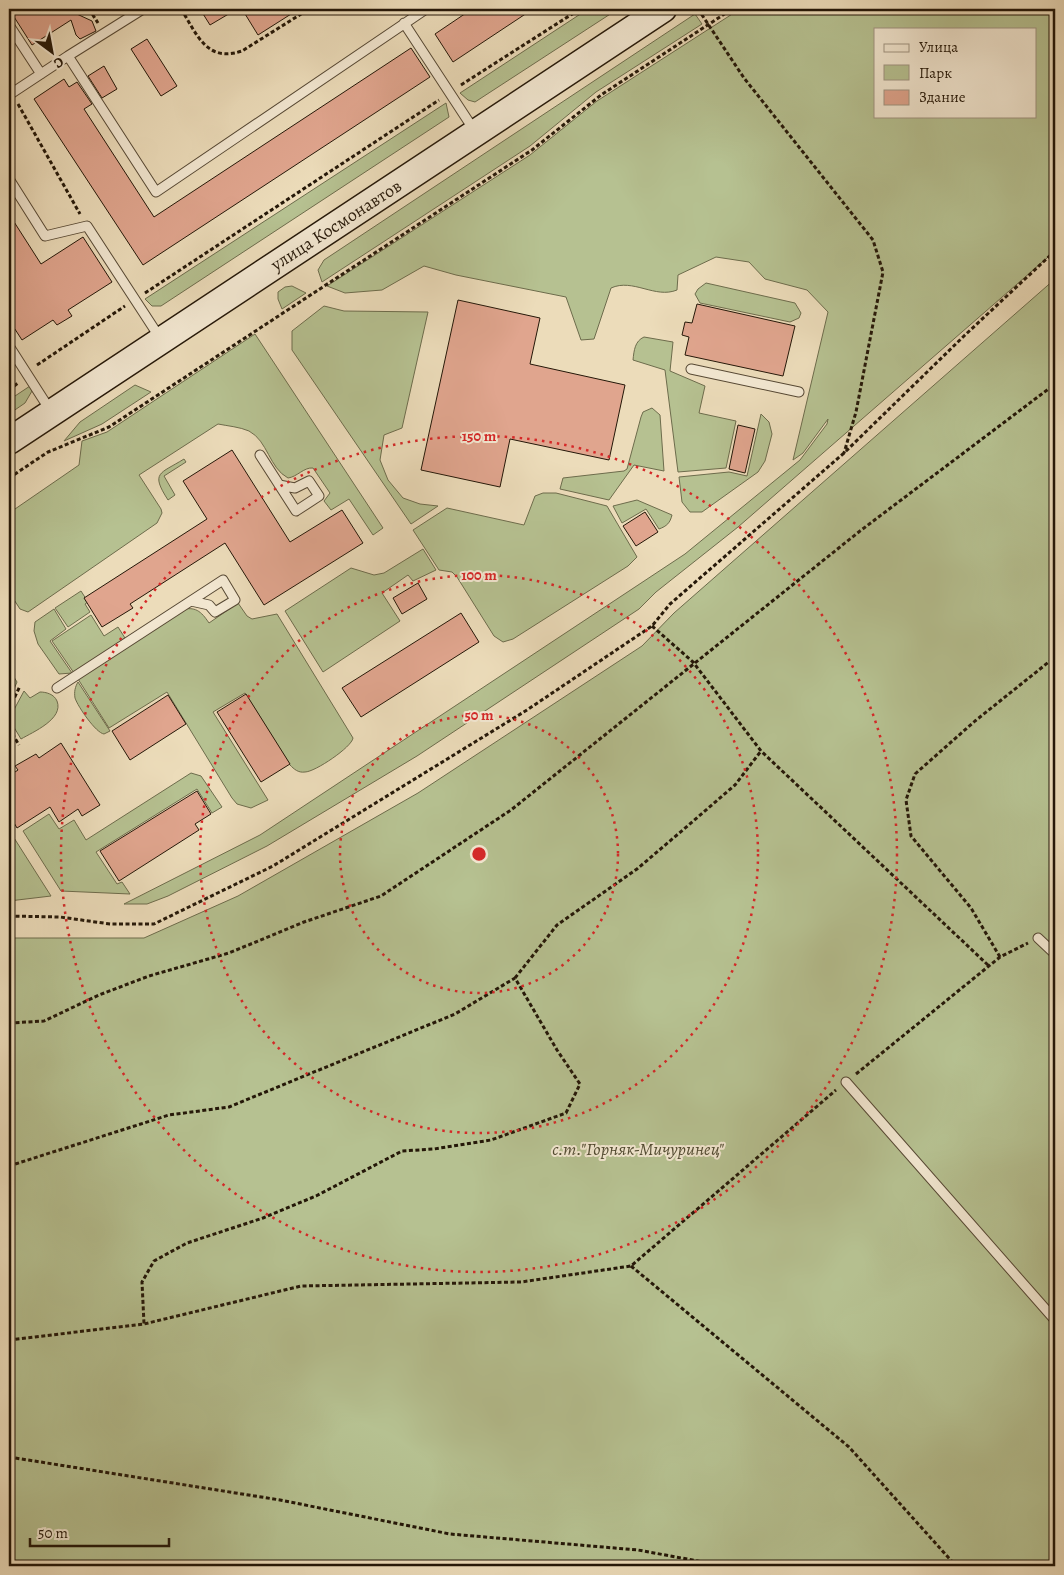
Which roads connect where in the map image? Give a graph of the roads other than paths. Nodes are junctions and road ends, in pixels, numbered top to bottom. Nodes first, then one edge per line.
1 (143, 9) edge
2 (426, 9) edge
3 (663, 9) edge
4 (404, 23) junction
5 (9, 25) edge
6 (68, 56) junction
7 (41, 74) junction
8 (10, 94) edge
9 (475, 132) junction
10 (9, 178) edge
11 (162, 340) junction
12 (9, 346) edge
13 (12, 359) edge
14 (691, 369) dead end
15 (799, 392) dead end
16 (52, 412) junction
17 (9, 441) edge
18 (260, 455) dead end
19 (279, 485) dead end
20 (191, 600) junction
21 (57, 688) dead end
22 (1038, 938) road end
23 (1055, 954) edge
24 (846, 1082) road end
25 (1055, 1320) edge

1 - 6 lane
2 - 4 lane
3 - 9 main road, улица Космонавтов
4 - 6 lane
4 - 9 lane
5 - 7 lane
6 - 7 lane
7 - 8 lane
9 - 11 main road, улица Космонавтов
10 - 11 lane
11 - 16 main road, улица Космонавтов
12 - 13 lane
13 - 16 lane
14 - 15 lane
16 - 17 main road, улица Космонавтов
18 - 19 lane
20 - 20 lane
20 - 21 lane
22 - 23 lane
24 - 25 lane

